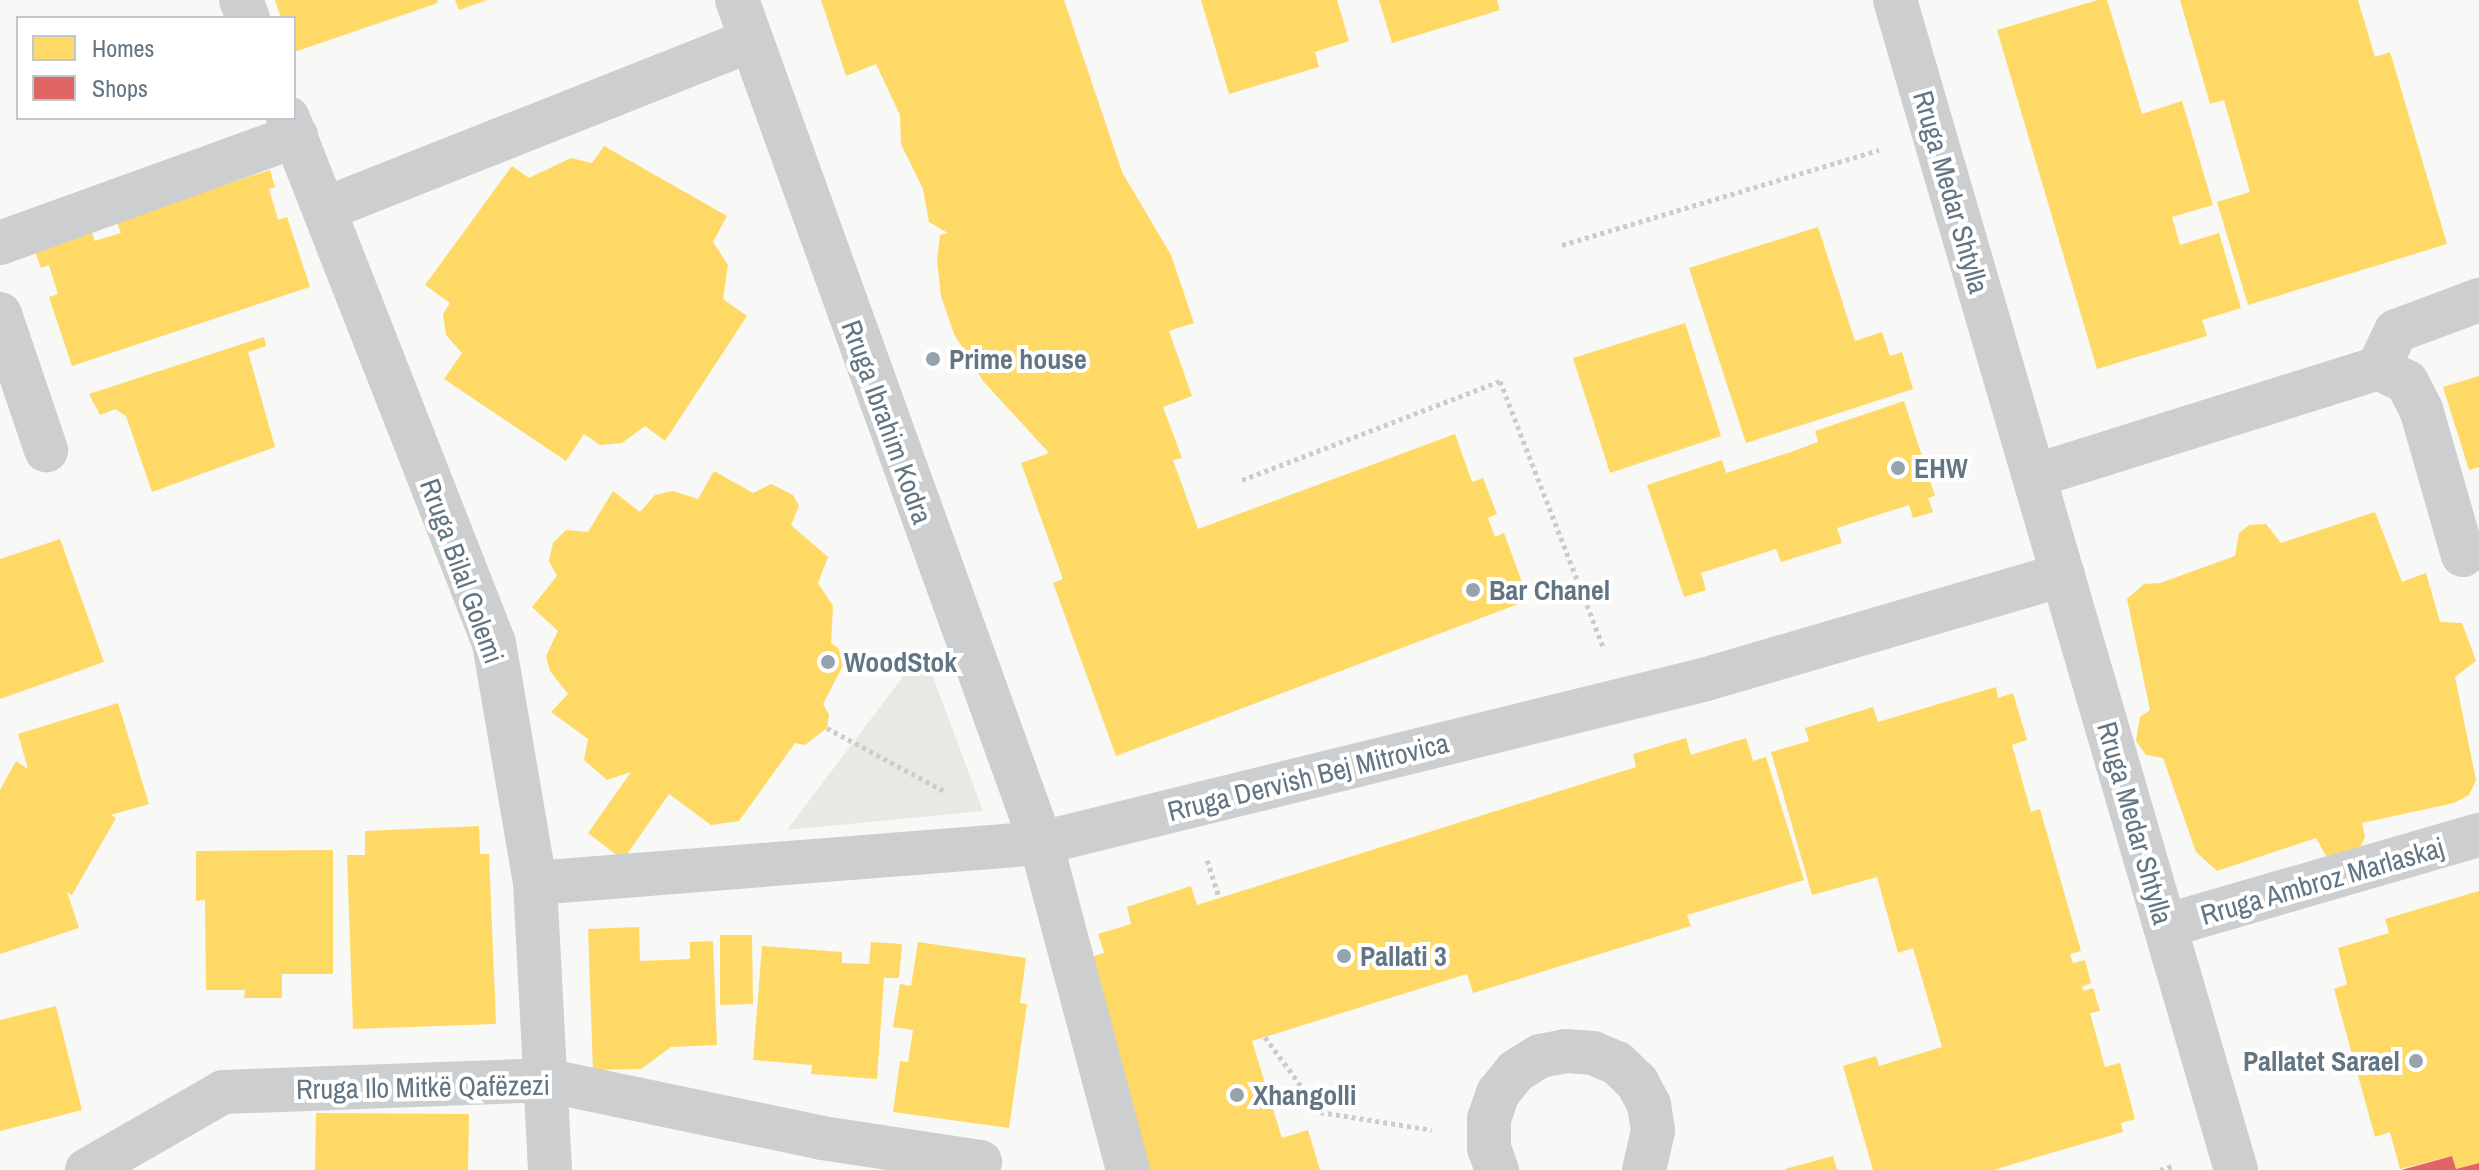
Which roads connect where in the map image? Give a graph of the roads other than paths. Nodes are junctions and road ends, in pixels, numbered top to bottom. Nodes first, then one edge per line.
1 (1895, 0) edge
2 (743, 20) edge
3 (292, 127) edge
4 (325, 209) junction
5 (0, 243) edge
6 (2479, 300) edge
7 (0, 314) edge
8 (2378, 368) junction
9 (46, 450) dead end
10 (2034, 476) junction
11 (2463, 555) dead end
12 (2063, 575) junction
13 (2479, 835) edge
14 (1041, 843) junction
15 (535, 883) junction
16 (2165, 926) junction
17 (545, 1080) junction
18 (822, 1154) edge
19 (980, 1162) dead end
20 (87, 1170) edge
21 (550, 1170) edge
22 (1128, 1170) edge
23 (1497, 1170) edge
24 (1644, 1170) edge
25 (2236, 1170) edge

1 - 10 street, Rruga Medar Shtylla
2 - 4 street
2 - 14 street, Rruga Ibrahim Kodra
3 - 4 street, Rruga Bilal Golemi
3 - 5 street, Rruga Bilal Golemi
4 - 15 street, Rruga Bilal Golemi
6 - 8 street
7 - 9 street
8 - 10 street
8 - 11 street
10 - 12 street, Rruga Medar Shtylla
12 - 14 street, Rruga Dervish Bej Mitrovica
12 - 16 street, Rruga Medar Shtylla
13 - 16 street, Rruga Ambroz Marlaskaj
14 - 15 street, Rruga Dervish Bej Mitrovica
14 - 22 street, Rruga Ibrahim Kodra
15 - 17 street, Rruga Bilal Golemi
16 - 25 street, Rruga Medar Shtylla
17 - 18 street, Rruga Ilo Mitkë Qafëzezi
17 - 20 street, Rruga Ilo Mitkë Qafëzezi
17 - 21 street, Rruga Bilal Golemi
18 - 19 street, Rruga Ilo Mitkë Qafëzezi
23 - 24 street

